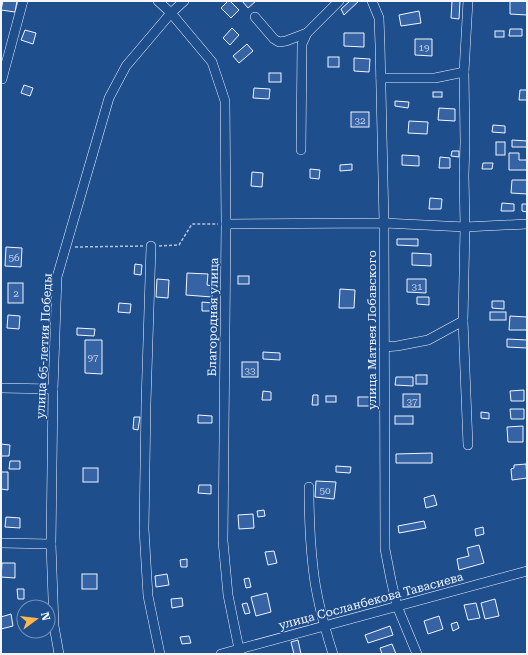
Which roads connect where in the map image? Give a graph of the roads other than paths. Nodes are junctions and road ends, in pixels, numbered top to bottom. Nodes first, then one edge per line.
1 (23, 1) edge
2 (158, 1) edge
3 (184, 1) edge
4 (339, 1) edge
5 (468, 1) edge
6 (376, 2) edge
7 (171, 14) junction
8 (255, 17) dead end
9 (307, 33) junction
10 (464, 72) junction
11 (381, 78) junction
12 (1, 79) edge
13 (301, 150) dead end
14 (384, 223) junction
15 (226, 224) junction
16 (527, 224) edge
17 (465, 227) junction
18 (151, 246) dead end
19 (463, 321) junction
20 (384, 347) junction
21 (1, 388) edge
22 (53, 389) junction
23 (468, 445) dead end
24 (309, 487) dead end
25 (1, 543) edge
26 (51, 544) junction
27 (527, 571) edge
28 (397, 606) junction
29 (324, 626) junction
30 (239, 652) edge
31 (59, 654) edge
32 (160, 654) edge
33 (221, 654) edge
34 (333, 654) edge
35 (417, 654) edge

1 - 12 street
2 - 7 street, Благородная улица
3 - 7 street, улица 65-летия Победы
4 - 9 street
5 - 10 street
6 - 11 street, улица Матвея Лобавского
7 - 15 street, Благородная улица
7 - 22 street, улица 65-летия Победы
8 - 9 street
9 - 13 street
10 - 11 street
10 - 17 street
11 - 14 street, улица Матвея Лобавского
14 - 15 street
14 - 17 street
14 - 20 street, улица Матвея Лобавского
15 - 30 street, Благородная улица
16 - 17 street
17 - 19 street
18 - 32 street
19 - 20 street
19 - 23 street
20 - 28 street, улица Матвея Лобавского
21 - 22 street
22 - 26 street, улица 65-летия Победы
24 - 29 street
25 - 26 street
26 - 31 street, улица 65-летия Победы
27 - 28 street, улица Сосланбекова Тавасиева
28 - 29 street, улица Сосланбекова Тавасиева
28 - 35 street, улица Матвея Лобавского
29 - 30 street, улица Сосланбекова Тавасиева
29 - 34 street
30 - 33 street, улица Сосланбекова Тавасиева

